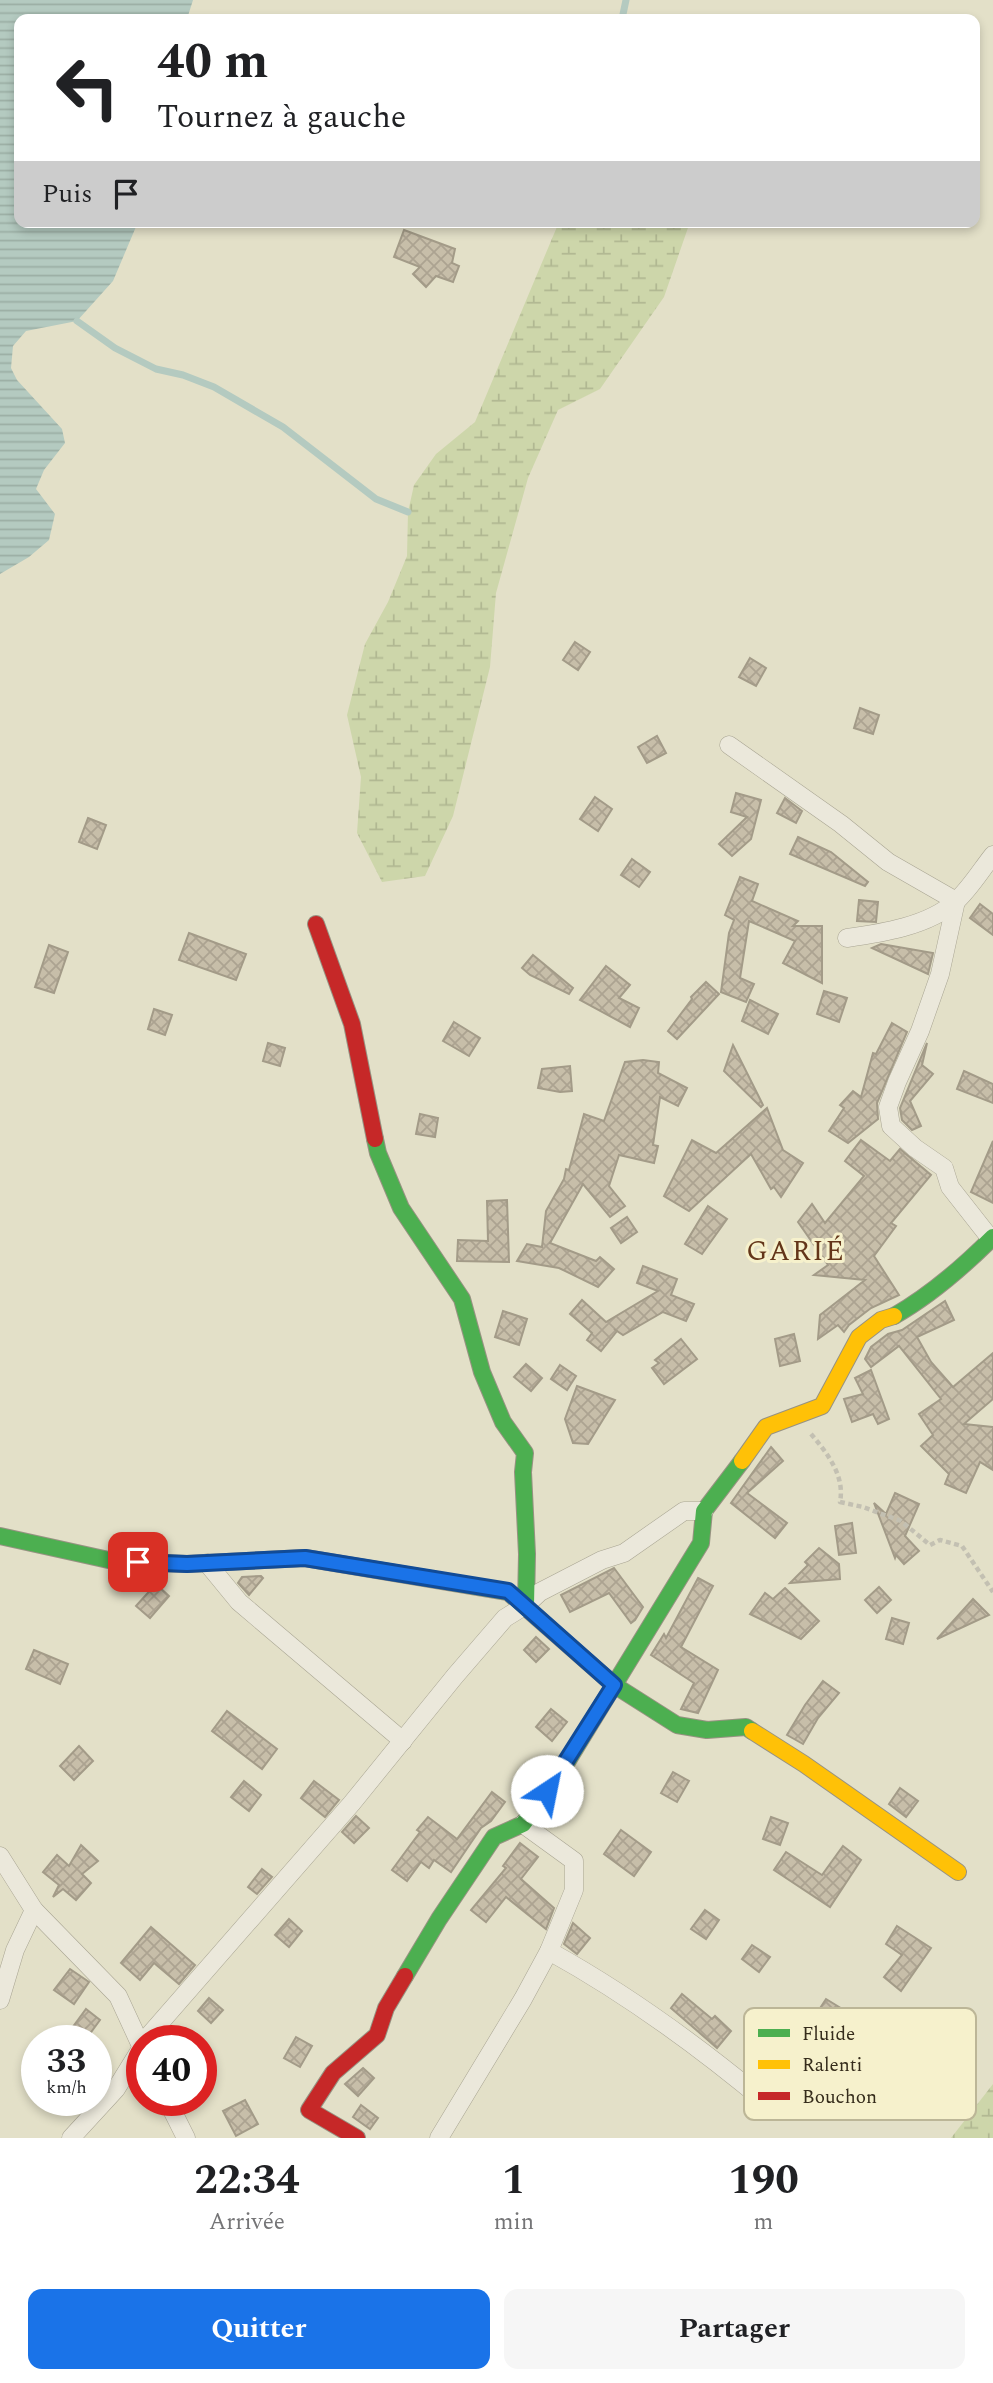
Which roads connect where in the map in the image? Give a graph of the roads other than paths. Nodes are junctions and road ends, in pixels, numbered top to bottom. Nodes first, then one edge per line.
1 (729, 745) dead end
2 (993, 855) edge
3 (956, 901) junction
4 (316, 924) dead end
5 (846, 938) dead end
6 (992, 1238) edge
7 (704, 1511) junction
8 (0, 1536) edge
9 (208, 1563) junction
10 (526, 1605) junction
11 (614, 1685) junction
12 (403, 1741) junction
13 (523, 1824) junction
14 (0, 1856) edge
15 (958, 1872) dead end
16 (34, 1910) junction
17 (549, 1951) junction
18 (0, 2000) edge
19 (132, 2025) edge
20 (158, 2025) edge
21 (126, 2073) edge
22 (744, 2084) edge
23 (175, 2116) edge
24 (71, 2138) edge
25 (186, 2138) edge
26 (356, 2138) edge
27 (439, 2138) edge

1 - 3 street
2 - 3 street
3 - 5 street
3 - 6 street
4 - 10 street
6 - 7 street
7 - 10 street
7 - 11 street
8 - 9 street
9 - 10 street
9 - 12 street
10 - 11 street
10 - 12 street
11 - 13 street
11 - 15 street
12 - 20 street
13 - 17 street
13 - 26 street
14 - 16 street
16 - 18 street
16 - 19 street
17 - 22 street
17 - 27 street
21 - 24 street
23 - 25 street

